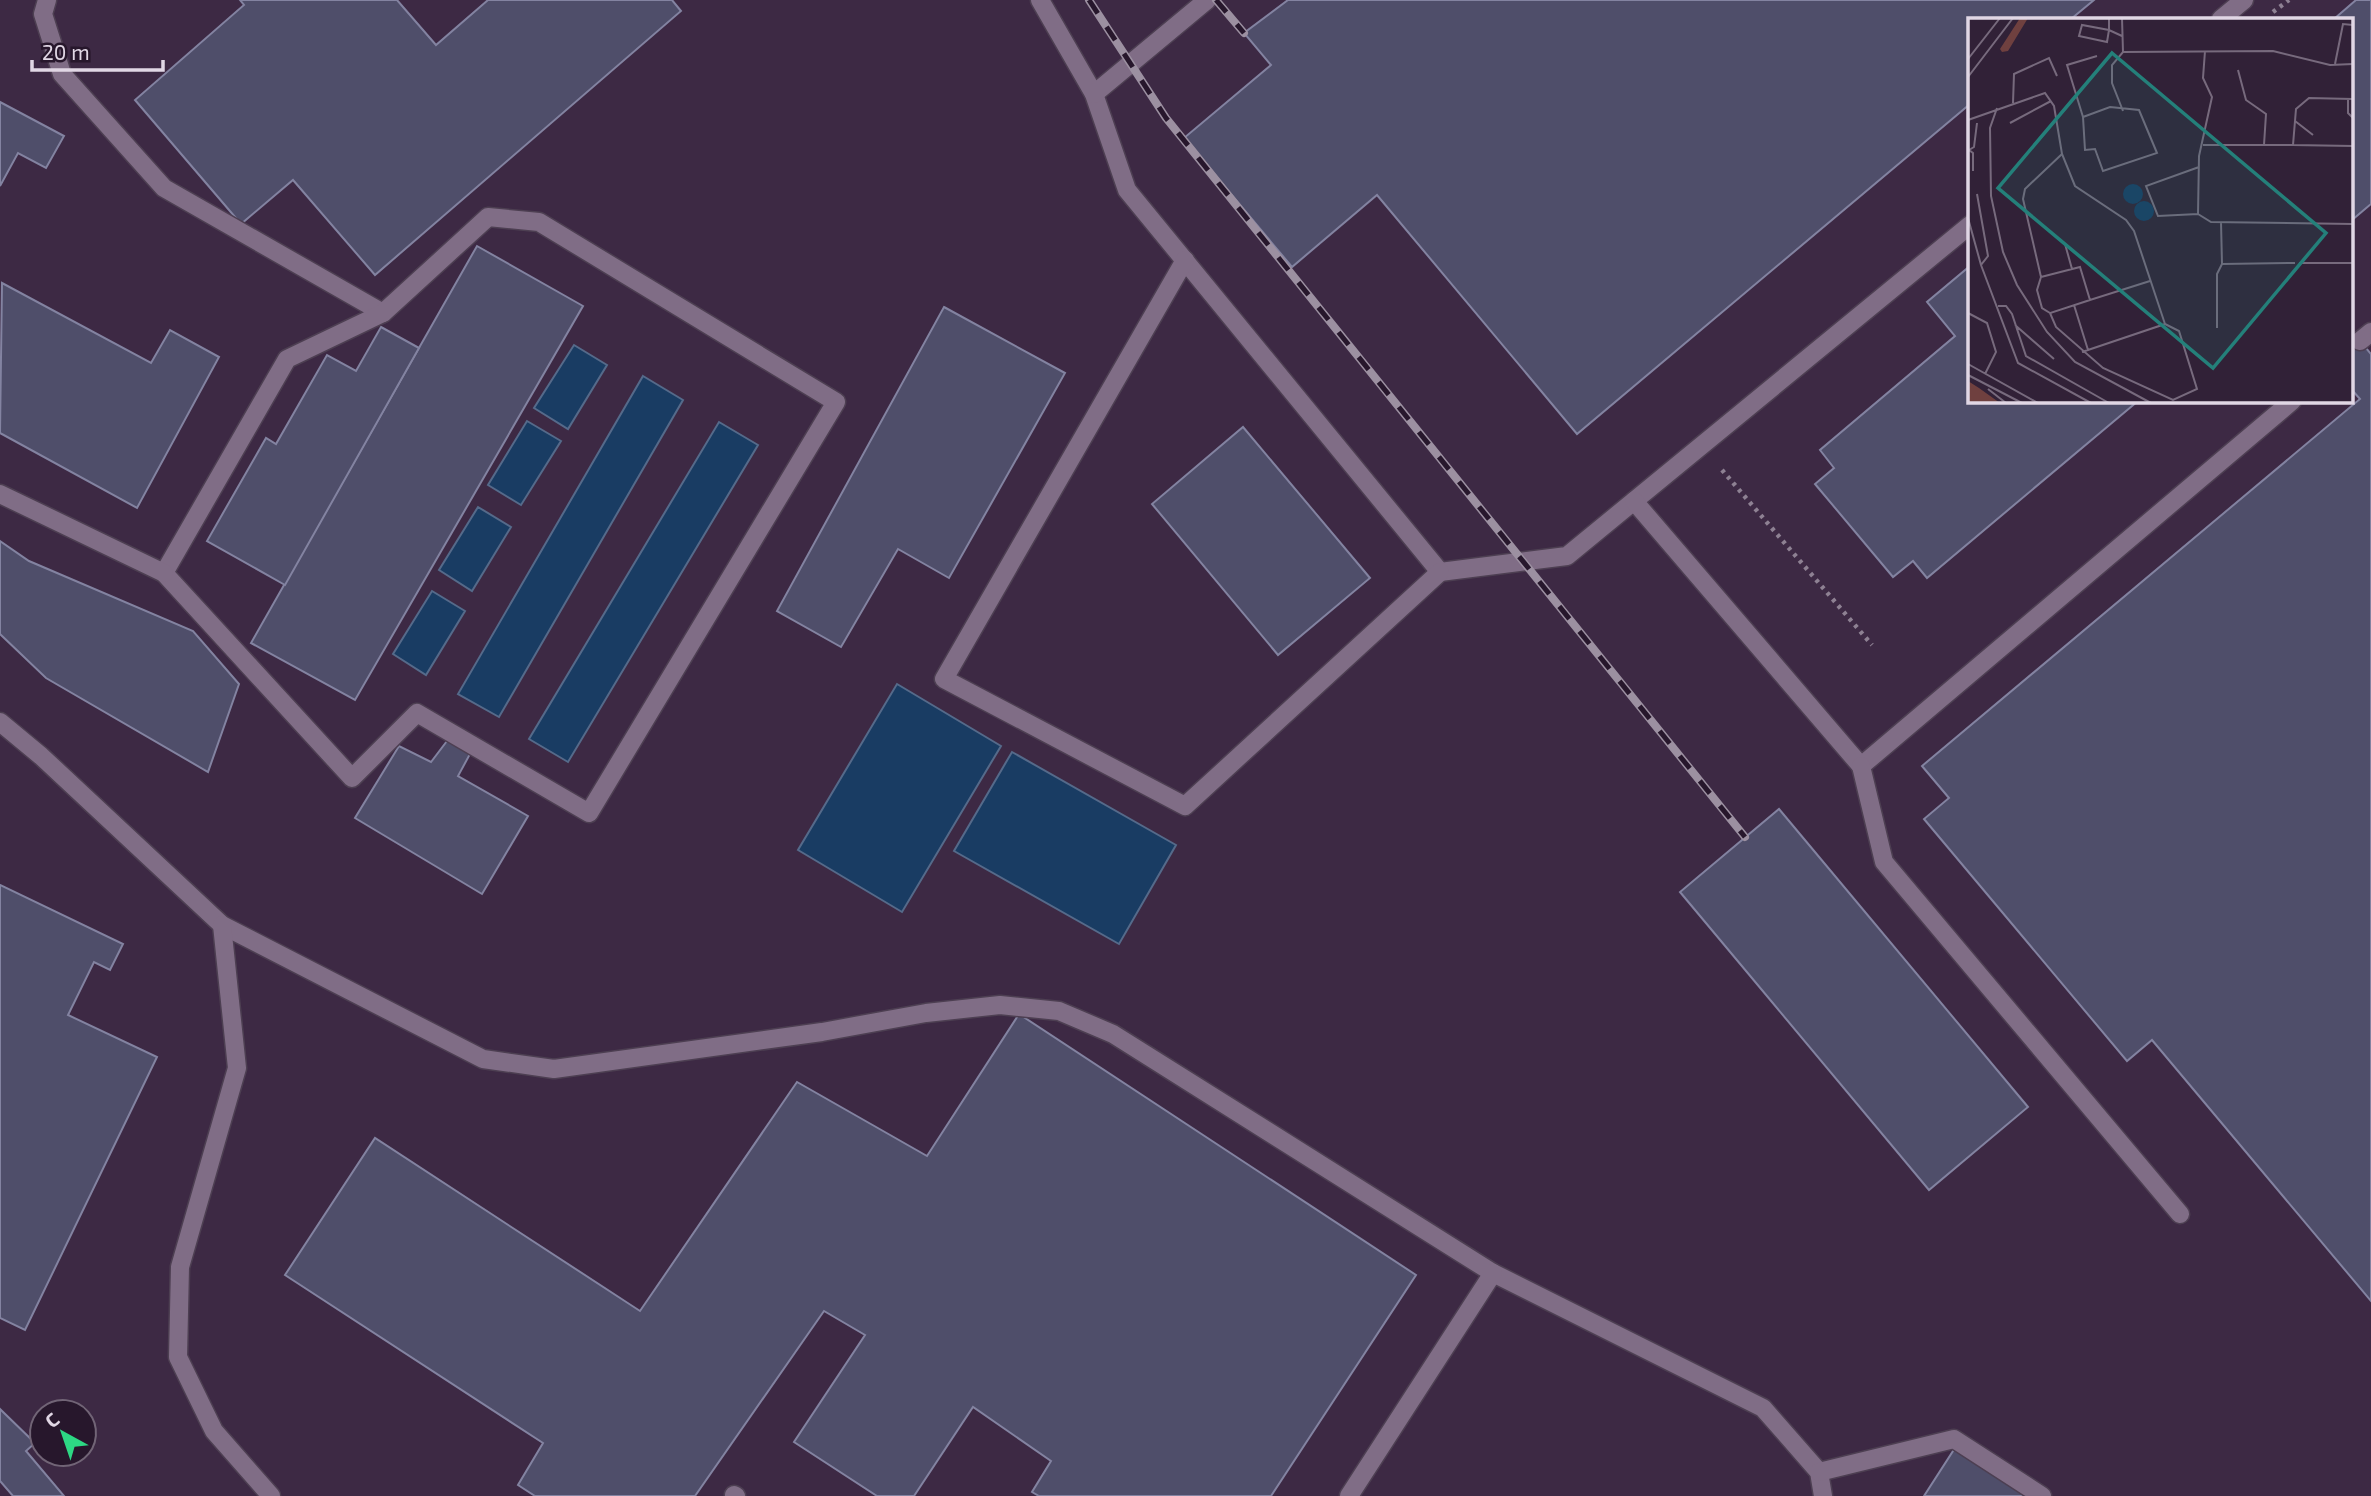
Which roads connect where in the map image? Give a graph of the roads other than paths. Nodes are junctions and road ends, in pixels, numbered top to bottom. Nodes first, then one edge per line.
1 (47, 0) edge
2 (1040, 0) edge
3 (1208, 0) edge
4 (2244, 0) edge
5 (2222, 18) edge
6 (1094, 94) junction
7 (1968, 227) edge
8 (1185, 260) junction
9 (383, 313) junction
10 (2291, 402) edge
11 (0, 494) edge
12 (1634, 501) junction
13 (1440, 572) junction
14 (164, 573) junction
15 (0, 722) edge
16 (1861, 766) junction
17 (222, 925) junction
18 (2180, 1214) dead end
19 (1493, 1273) junction
20 (1819, 1472) junction
21 (271, 1496) edge
22 (1349, 1496) edge
23 (1823, 1496) edge
24 (2042, 1496) edge

1 - 9 lane
2 - 6 lane
3 - 6 lane
4 - 5 lane
6 - 8 lane
7 - 12 lane
8 - 13 lane
8 - 13 lane
9 - 14 lane
9 - 14 lane
10 - 16 lane
11 - 14 lane
12 - 13 lane
12 - 16 lane
15 - 17 lane
16 - 18 lane
17 - 19 lane
17 - 21 lane
19 - 20 lane
19 - 22 lane
20 - 23 lane
20 - 24 lane

